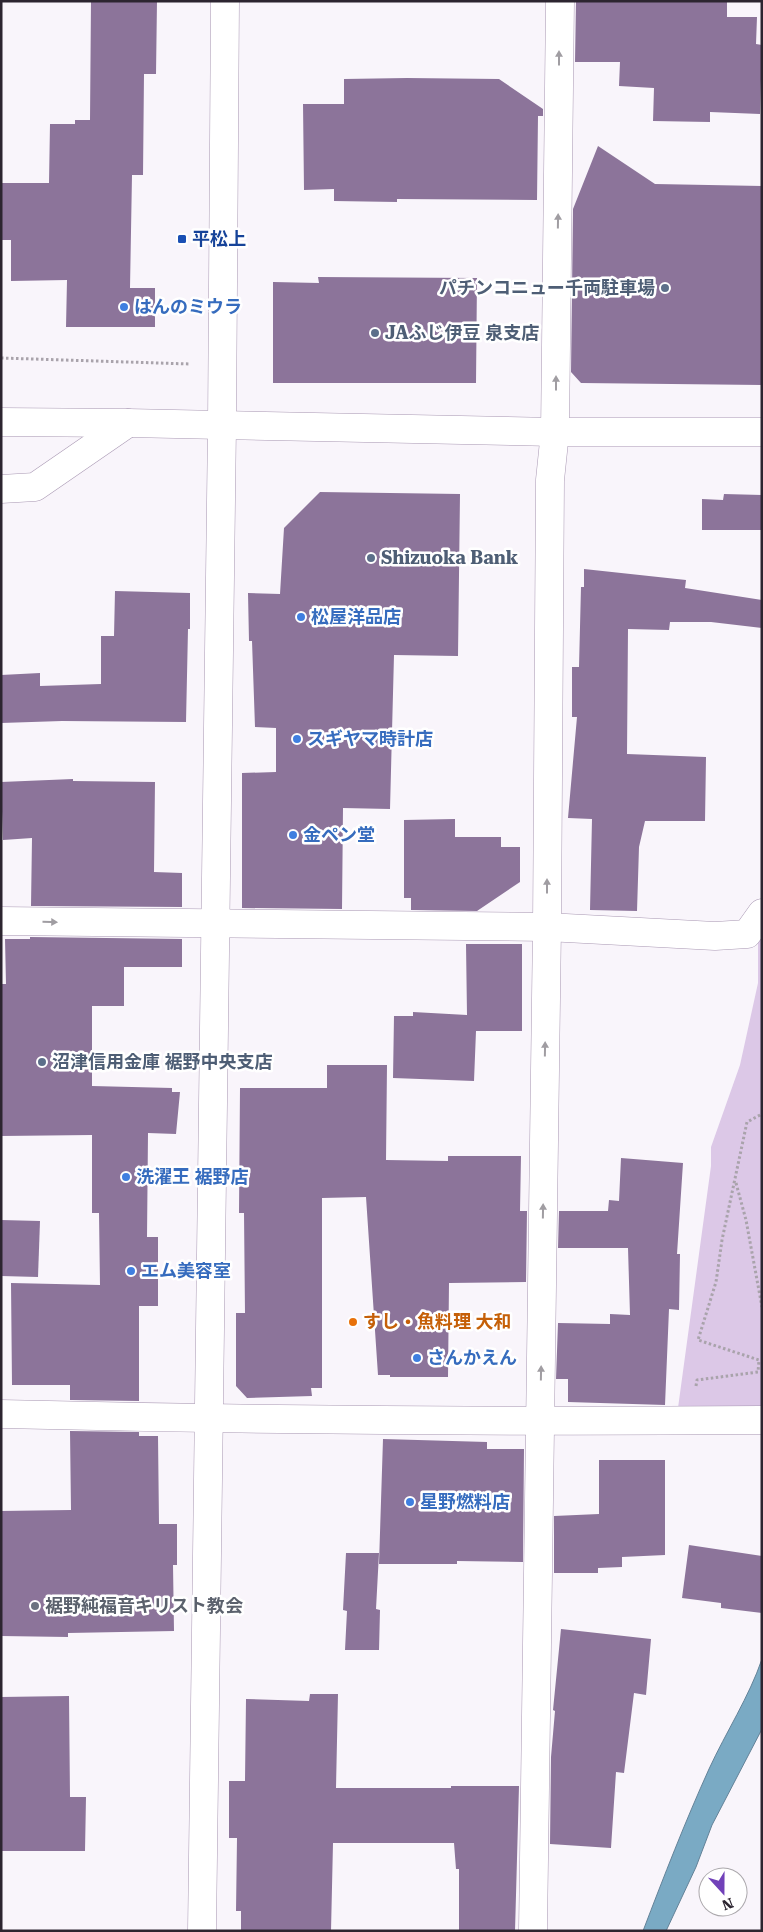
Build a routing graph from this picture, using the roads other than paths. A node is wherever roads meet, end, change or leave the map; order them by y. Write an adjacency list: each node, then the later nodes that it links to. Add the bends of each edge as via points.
1 (225, 1): 5 (street)
2 (560, 1): 6 (street, one-way to 2)
3 (1, 422): 4 (street)
4 (128, 423): 5 (street); 8 (street, via 35,487)
5 (222, 426): 6 (street); 11 (street)
6 (555, 432): 7 (street); 12 (street, one-way to 6, via 550,480)
7 (762, 432)
8 (1, 489)
9 (762, 913): 12 (street, via 748,934 715,936)
10 (1, 921): 11 (street, one-way to 11)
11 (214, 924): 12 (street); 14 (street)
12 (547, 927): 16 (street, one-way to 12)
13 (1, 1414): 14 (street)
14 (208, 1419): 16 (street); 17 (street)
15 (762, 1420): 16 (street)
16 (540, 1422): 18 (street)
17 (202, 1931)
18 (533, 1931)

